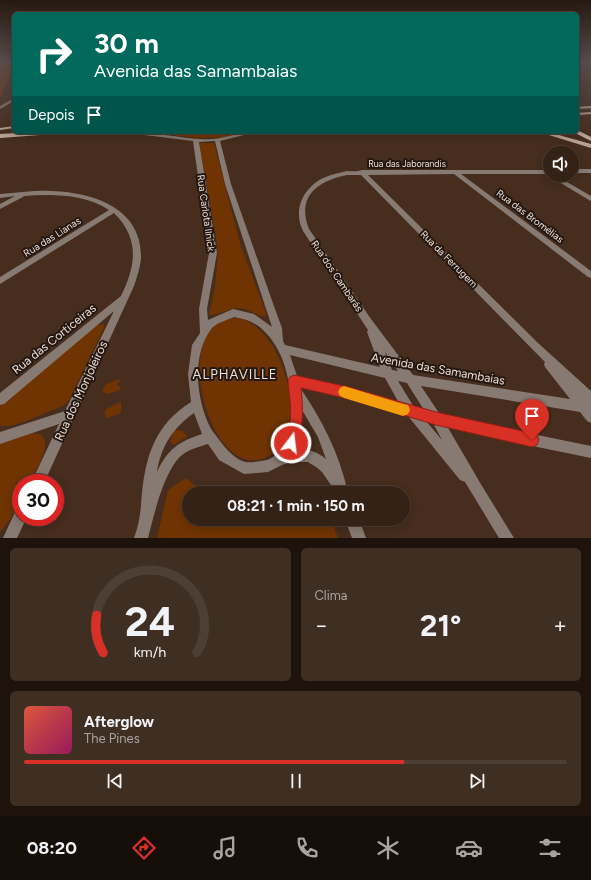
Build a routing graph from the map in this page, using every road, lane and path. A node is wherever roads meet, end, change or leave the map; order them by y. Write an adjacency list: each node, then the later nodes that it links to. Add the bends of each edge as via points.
1 (12, 100): 3 (street)
2 (591, 106): 4 (main road)
3 (0, 107)
4 (579, 108)
5 (591, 112): 6 (main road)
6 (579, 114)
7 (12, 127): 8 (main road)
8 (0, 129)
9 (579, 133): 15 (main road)
10 (27, 134): 14 (main road)
11 (149, 134): 17 (street)
12 (244, 134): 16 (street)
13 (549, 134): 18 (main road)
14 (0, 136)
15 (591, 139)
16 (217, 140): 17 (street); 36 (street, via 228,184 272,309)
17 (196, 141): 35 (street, Rua Carlota Ilnick, via 213,253 203,310)
18 (591, 146)
19 (579, 171): 20 (street)
20 (591, 171)
21 (362, 172): 22 (street, Rua das Jaborandis); 30 (street, Rua das Jaborandis, via 329,178 318,183 309,192 301,211 301,220); 37 (street, Rua da Ferrugem)
22 (456, 173): 23 (street, Rua das Jaborandis); 31 (street, Rua das Bromélias)
23 (543, 173)
24 (564, 182): 27 (street)
25 (24, 194): 26 (street, Rua dos Monjoleiros); 28 (street); 29 (street, Rua dos Monjoleiros, via 73,195 95,200)
26 (0, 196)
27 (591, 199)
28 (0, 207)
29 (114, 210): 32 (street, Rua das Lianas); 33 (street, Rua dos Monjoleiros, via 129,225 135,235 137,248 136,270)
30 (306, 229): 34 (street, Rua dos Cambarás)
31 (591, 275)
32 (0, 281)
33 (124, 298): 42 (street, Rua das Corticeiras); 46 (street, Rua dos Monjoleiros)
34 (368, 322): 38 (street, Rua dos Cambarás); 39 (street, Rua dos Cambarás)
35 (204, 332): 36 (street, Rua Carlota Ilnick, via 219,317 240,313 263,324); 43 (street, Rua Carlota Ilnick, via 198,345 193,382)
36 (280, 346): 38 (street, Avenida das Samambaias); 40 (street, Rua Carlota Ilnick)
37 (535, 346): 41 (street, Rua da Ferrugem); 44 (street, Rua da Ferrugem)
38 (388, 374): 39 (street, Avenida das Samambaias); 45 (street, Rua dos Cambarás)
39 (410, 379): 44 (street, Avenida das Samambaias); 48 (street, Rua dos Cambarás)
40 (295, 385): 45 (street, via 349,393); 52 (street, via 296,425 291,443); 55 (street, via 322,434)
41 (591, 398)
42 (0, 400)
43 (197, 404): 50 (street, via 204,428); 57 (street, via 177,419 156,449 152,463)
44 (586, 407): 47 (street, Rua da Ferrugem)
45 (411, 412): 48 (street); 56 (street, Rua dos Cambarás)
46 (69, 415): 49 (street); 53 (street, Rua dos Monjoleiros)
47 (591, 417)
48 (436, 418): 51 (street); 56 (street, Rua dos Cambarás)
49 (0, 438)
50 (210, 438): 52 (street, via 225,456 243,468 262,469); 57 (street, via 186,446 171,459)
51 (591, 452)
52 (280, 459): 54 (street, via 300,454 309,455 318,460)
53 (41, 474)
54 (338, 486)
55 (340, 486)
56 (477, 491): 63 (street, Rua dos Cambarás)
57 (146, 520): 61 (street)
58 (16, 526): 60 (street)
59 (355, 526): 62 (street)
60 (10, 538)
61 (141, 538)
62 (359, 538)
63 (507, 538)

